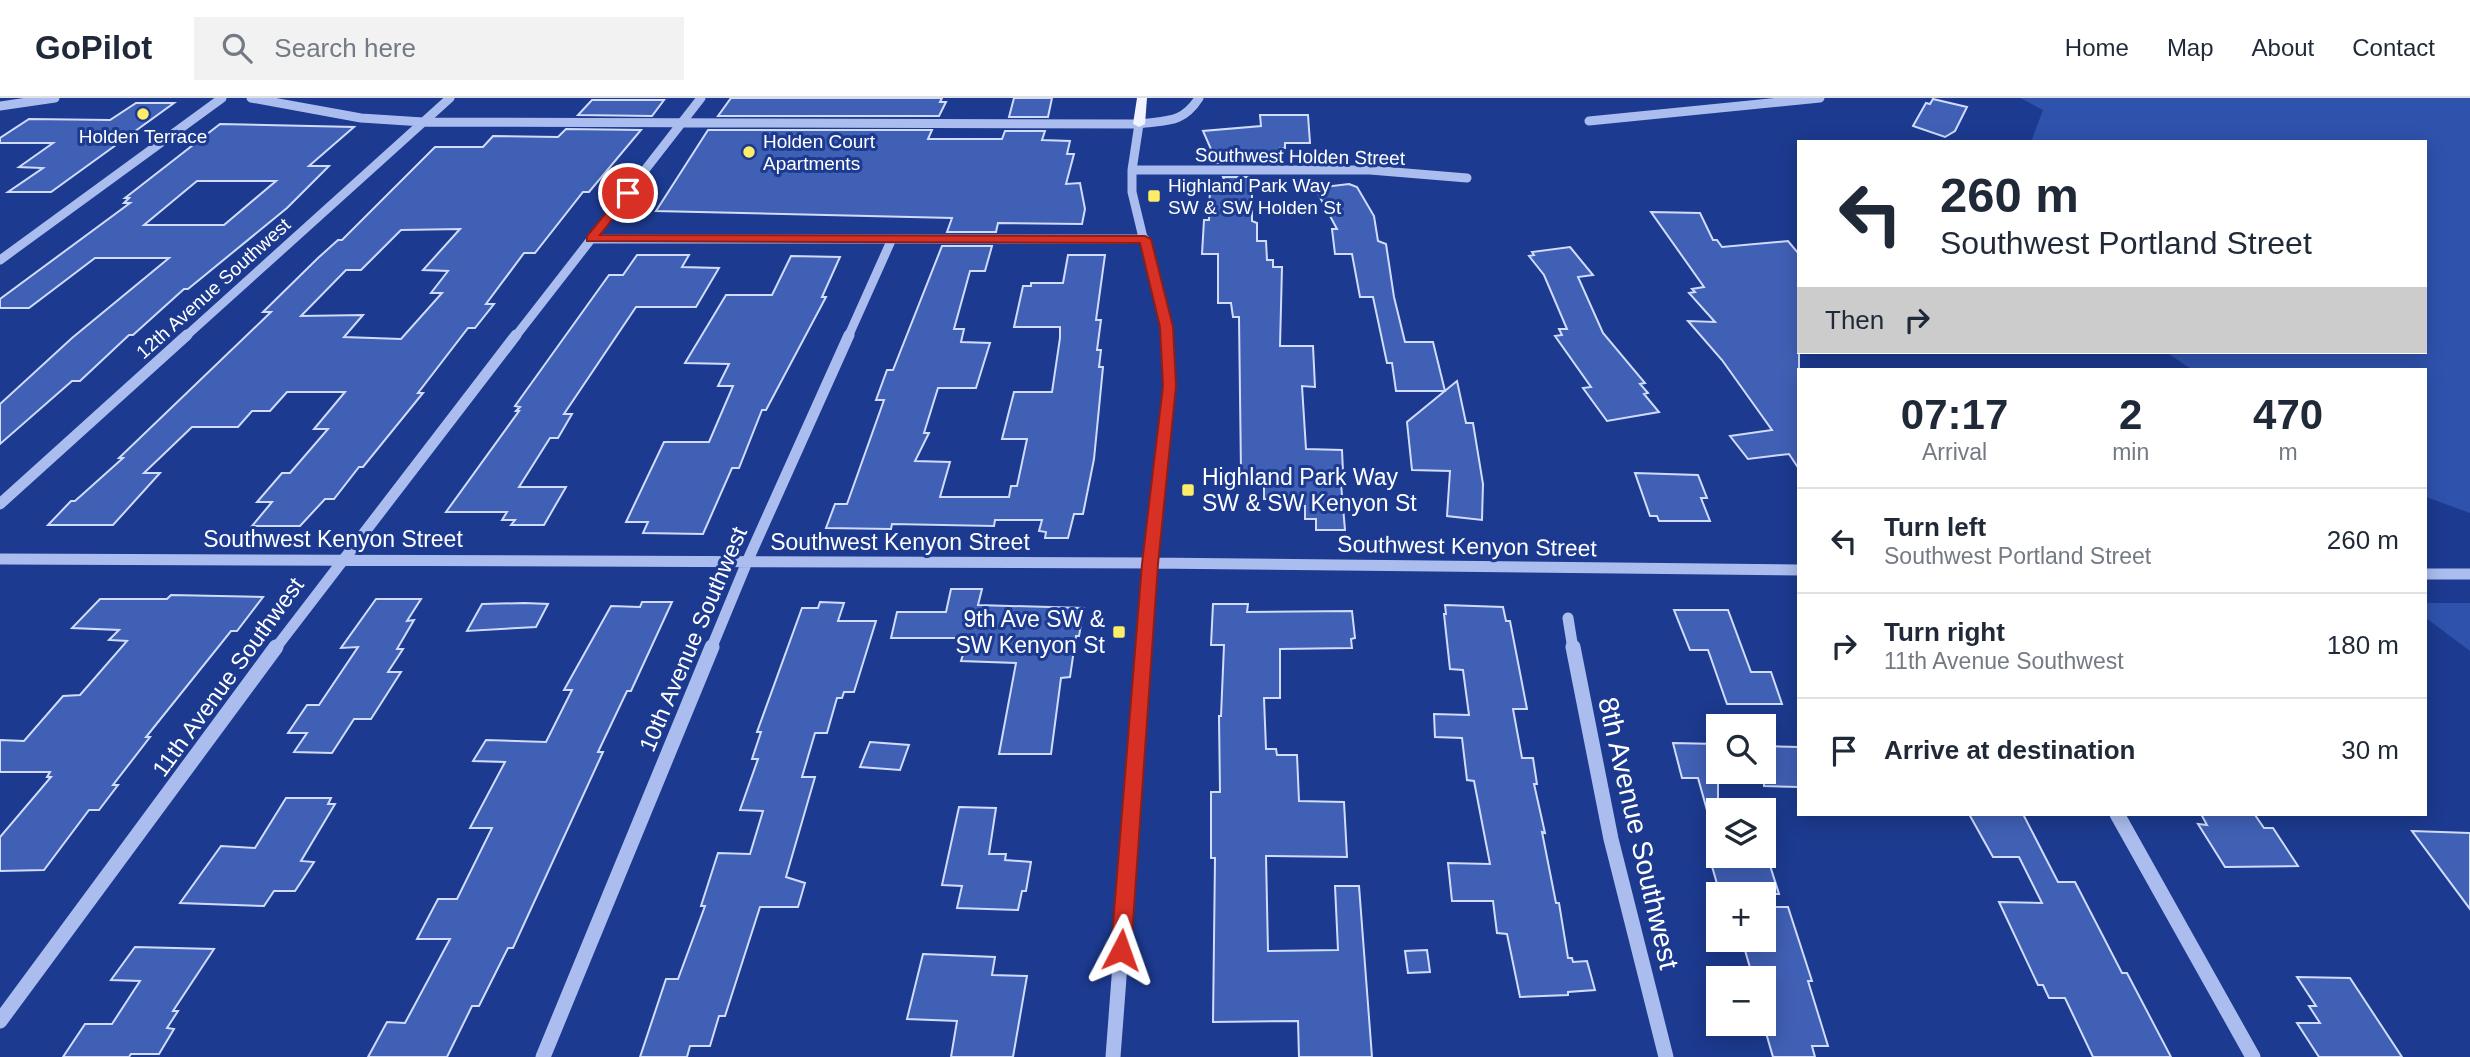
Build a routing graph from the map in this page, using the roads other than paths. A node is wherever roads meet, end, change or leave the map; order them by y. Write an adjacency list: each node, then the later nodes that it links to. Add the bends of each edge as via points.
1 (6, 98): 11 (street)
2 (55, 98): 11 (street)
3 (222, 98): 21 (street)
4 (251, 98): 13 (street, via 360,118)
5 (450, 98): 13 (street, 12th Avenue Southwest)
6 (701, 98): 14 (street, 11th Avenue Southwest)
7 (1142, 98): 15 (main road)
8 (1199, 98): 15 (street, via 1182,118)
9 (1820, 98): 10 (street)
10 (1762, 101): 12 (street)
11 (0, 106)
12 (1589, 121)
13 (423, 122): 14 (street); 22 (street, 12th Avenue Southwest)
14 (682, 123): 15 (street); 18 (street, 11th Avenue Southwest)
15 (1139, 124): 16 (street)
16 (1132, 170): 17 (street, Southwest Holden Street, via 1370,170); 19 (street, via 1132,192)
17 (1467, 178)
18 (591, 239): 20 (street); 24 (street, 11th Avenue Southwest)
19 (1145, 239): 20 (street); 26 (street, via 1166,327 1170,386)
20 (891, 241): 25 (street, 10th Avenue Southwest)
21 (0, 260)
22 (0, 504)
23 (0, 559): 24 (street, Southwest Kenyon Street)
24 (341, 560): 25 (street, Southwest Kenyon Street); 32 (street, 11th Avenue Southwest)
25 (747, 562): 26 (street, Southwest Kenyon Street); 33 (street, 10th Avenue Southwest)
26 (1150, 564): 27 (street, Southwest Kenyon Street); 34 (street)
27 (1797, 570)
28 (2427, 574): 29 (street)
29 (2470, 574)
30 (1569, 618): 35 (street, 8th Avenue Southwest, via 1627,915)
31 (2118, 816): 36 (street)
32 (0, 1021)
33 (543, 1057)
34 (1113, 1057)
35 (1666, 1057)
36 (2253, 1057)

